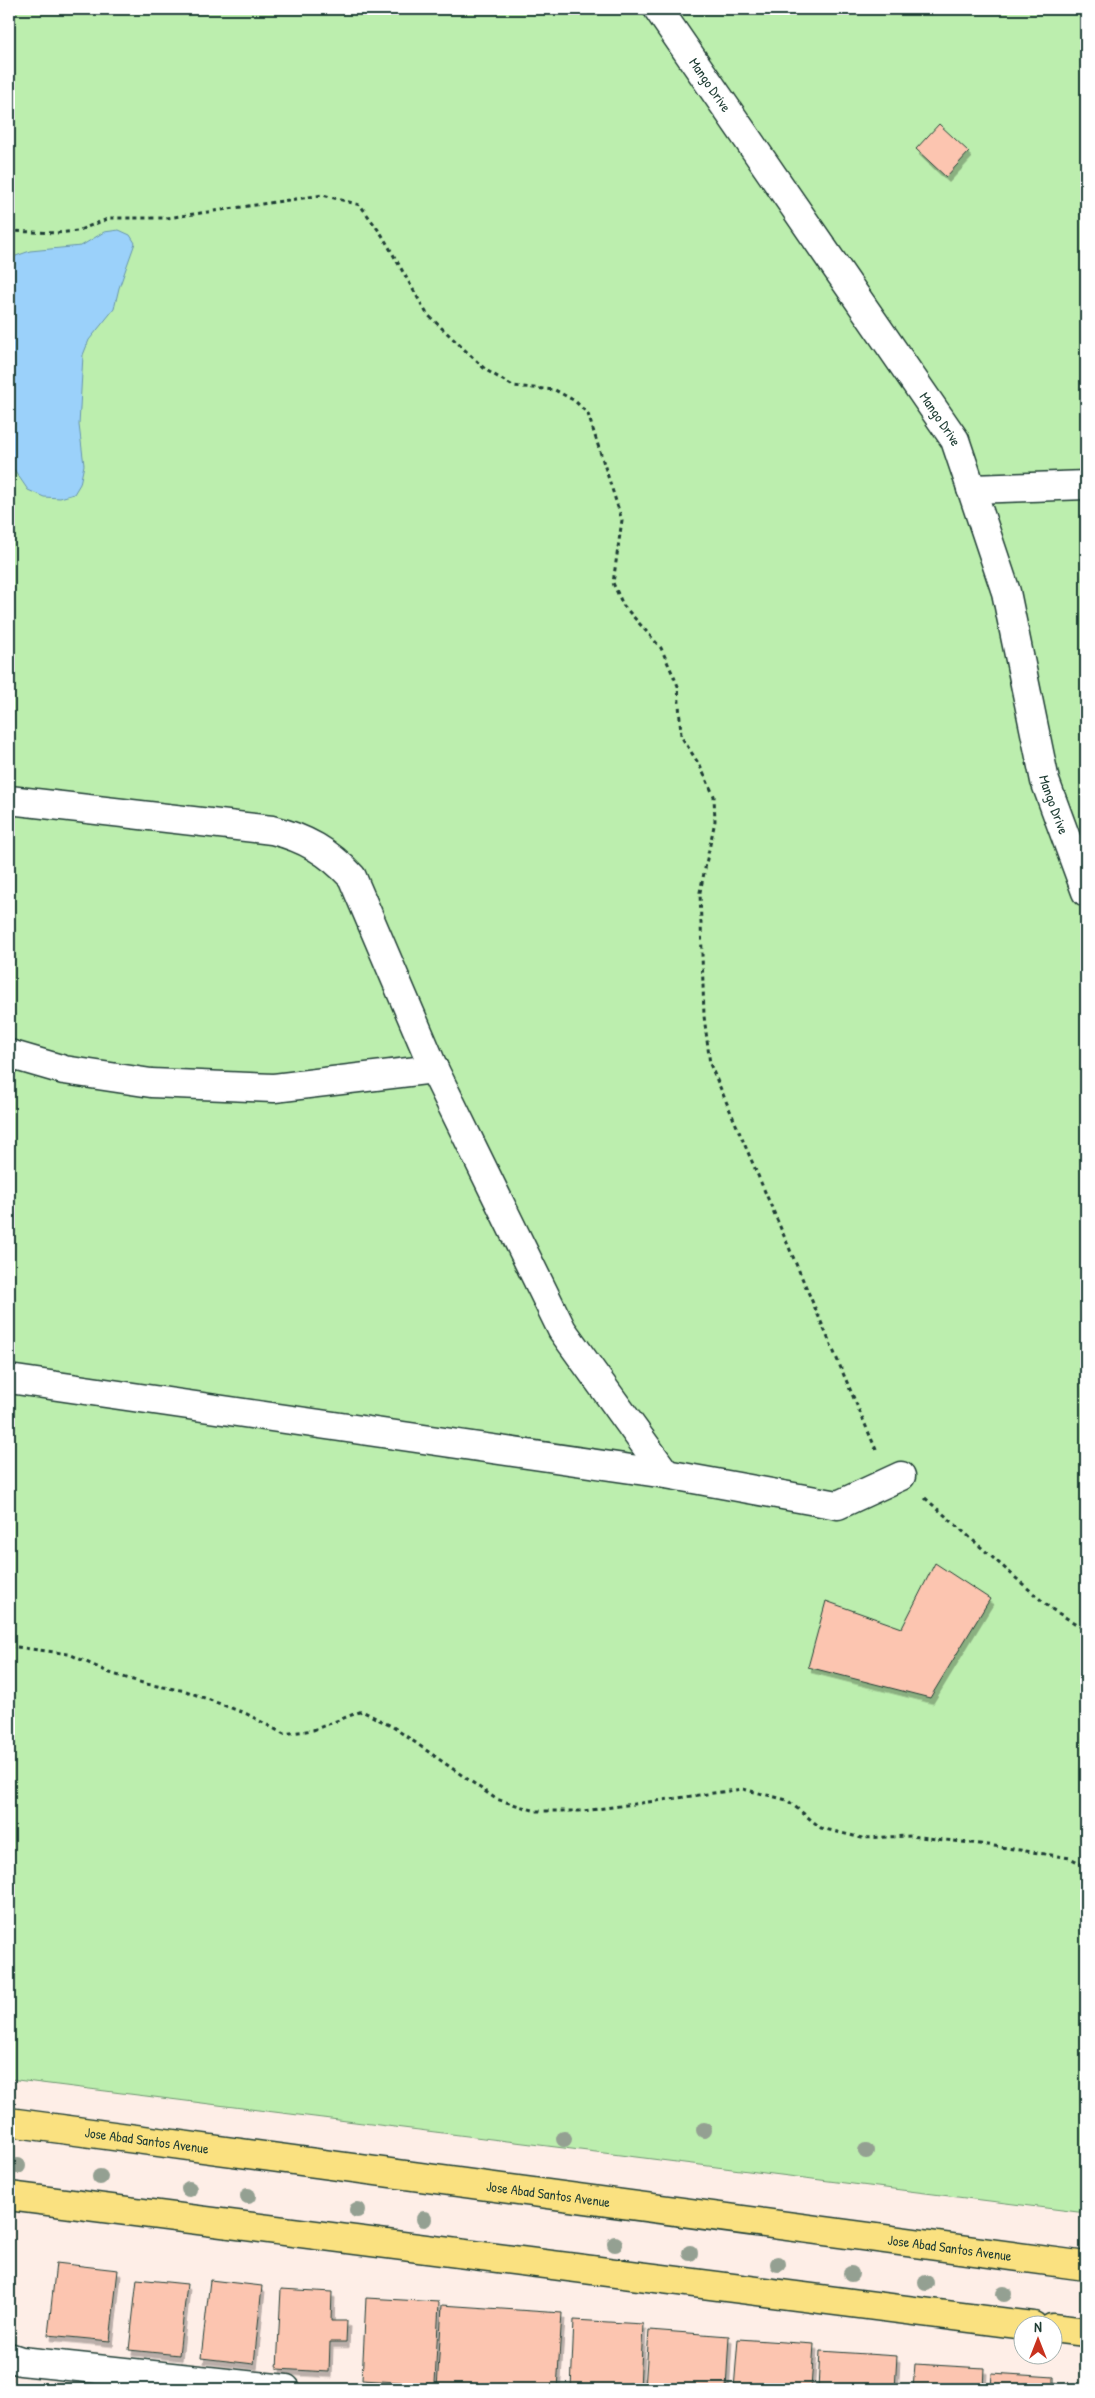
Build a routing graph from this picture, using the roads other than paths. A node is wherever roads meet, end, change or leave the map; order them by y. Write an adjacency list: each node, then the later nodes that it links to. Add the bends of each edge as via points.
1 (658, 9): 3 (street, Mango Drive, via 954,440)
2 (1086, 485): 3 (street)
3 (971, 489): 5 (street, Mango Drive, via 1006,592 1045,781)
4 (9, 800): 7 (street, via 272,830 296,836 319,848 352,878)
5 (1086, 892)
6 (9, 1054): 7 (street, via 64,1070 151,1083 274,1088)
7 (434, 1068): 9 (street, via 562,1330)
8 (9, 1379): 9 (street)
9 (666, 1474): 10 (street, via 838,1505)
10 (901, 1476)
11 (9, 2122): 13 (main road, Jose Abad Santos Avenue)
12 (9, 2196): 14 (main road)
13 (1086, 2266)
14 (1012, 2323)
15 (1062, 2329): 16 (main road)
16 (1086, 2332)
17 (9, 2357): 18 (street, via 21,2361)
18 (286, 2389)

